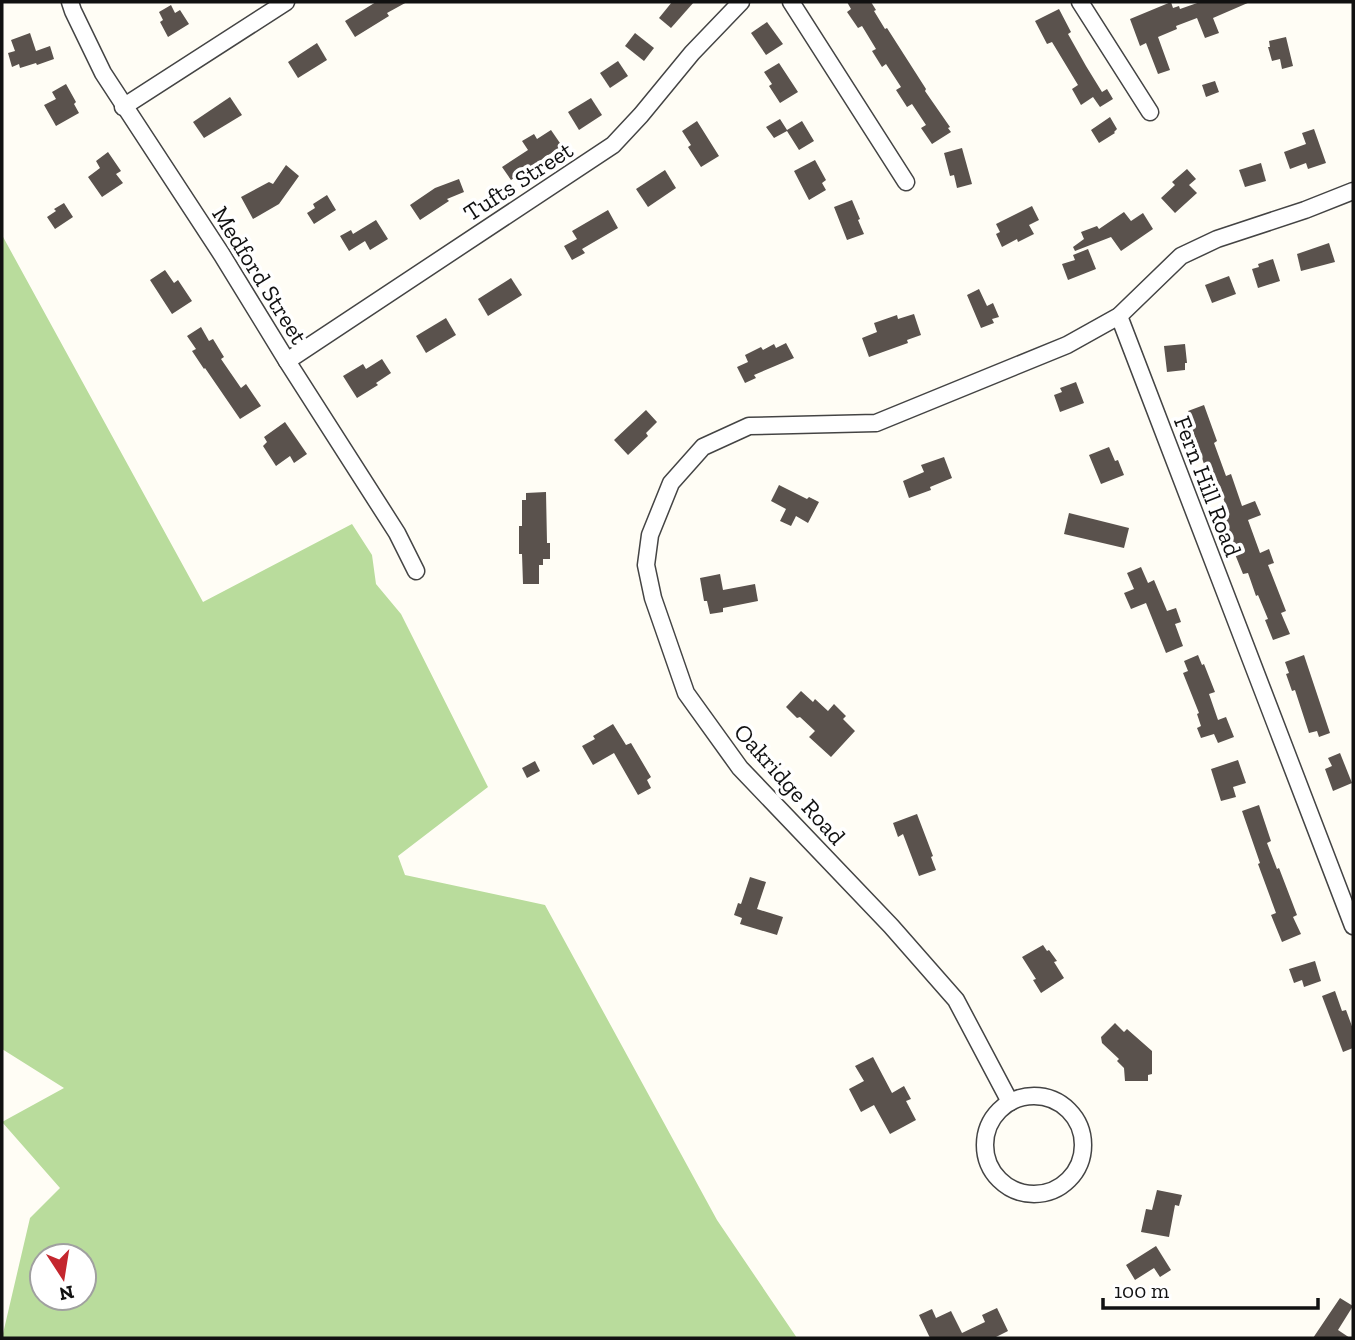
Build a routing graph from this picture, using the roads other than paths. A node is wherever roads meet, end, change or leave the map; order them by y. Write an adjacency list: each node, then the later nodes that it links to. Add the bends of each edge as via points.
1 (70, 2): 6 (street, Medford Street)
2 (286, 2): 6 (street)
3 (741, 2): 11 (street, Tufts Street, via 613,145)
4 (791, 2): 8 (street)
5 (1080, 2): 7 (street)
6 (124, 107): 11 (street, Medford Street)
7 (1150, 112)
8 (906, 181)
9 (1353, 191): 10 (street, via 1181,256)
10 (1119, 316): 13 (street, Fern Hill Road); 14 (street, Oakridge Road, via 1067,345 876,423 749,426 703,447 671,483 650,535 646,565 653,598 686,693 740,768 956,1000)
11 (287, 361): 12 (street, Medford Street, via 397,533)
12 (416, 571)
13 (1353, 926)
14 (1010, 1102): 14 (street, via 997,1112 986,1133 984,1150 992,1171 1018,1192 1039,1194 1057,1189 1080,1161 1083,1145 1078,1123 1049,1098 1032,1096)

